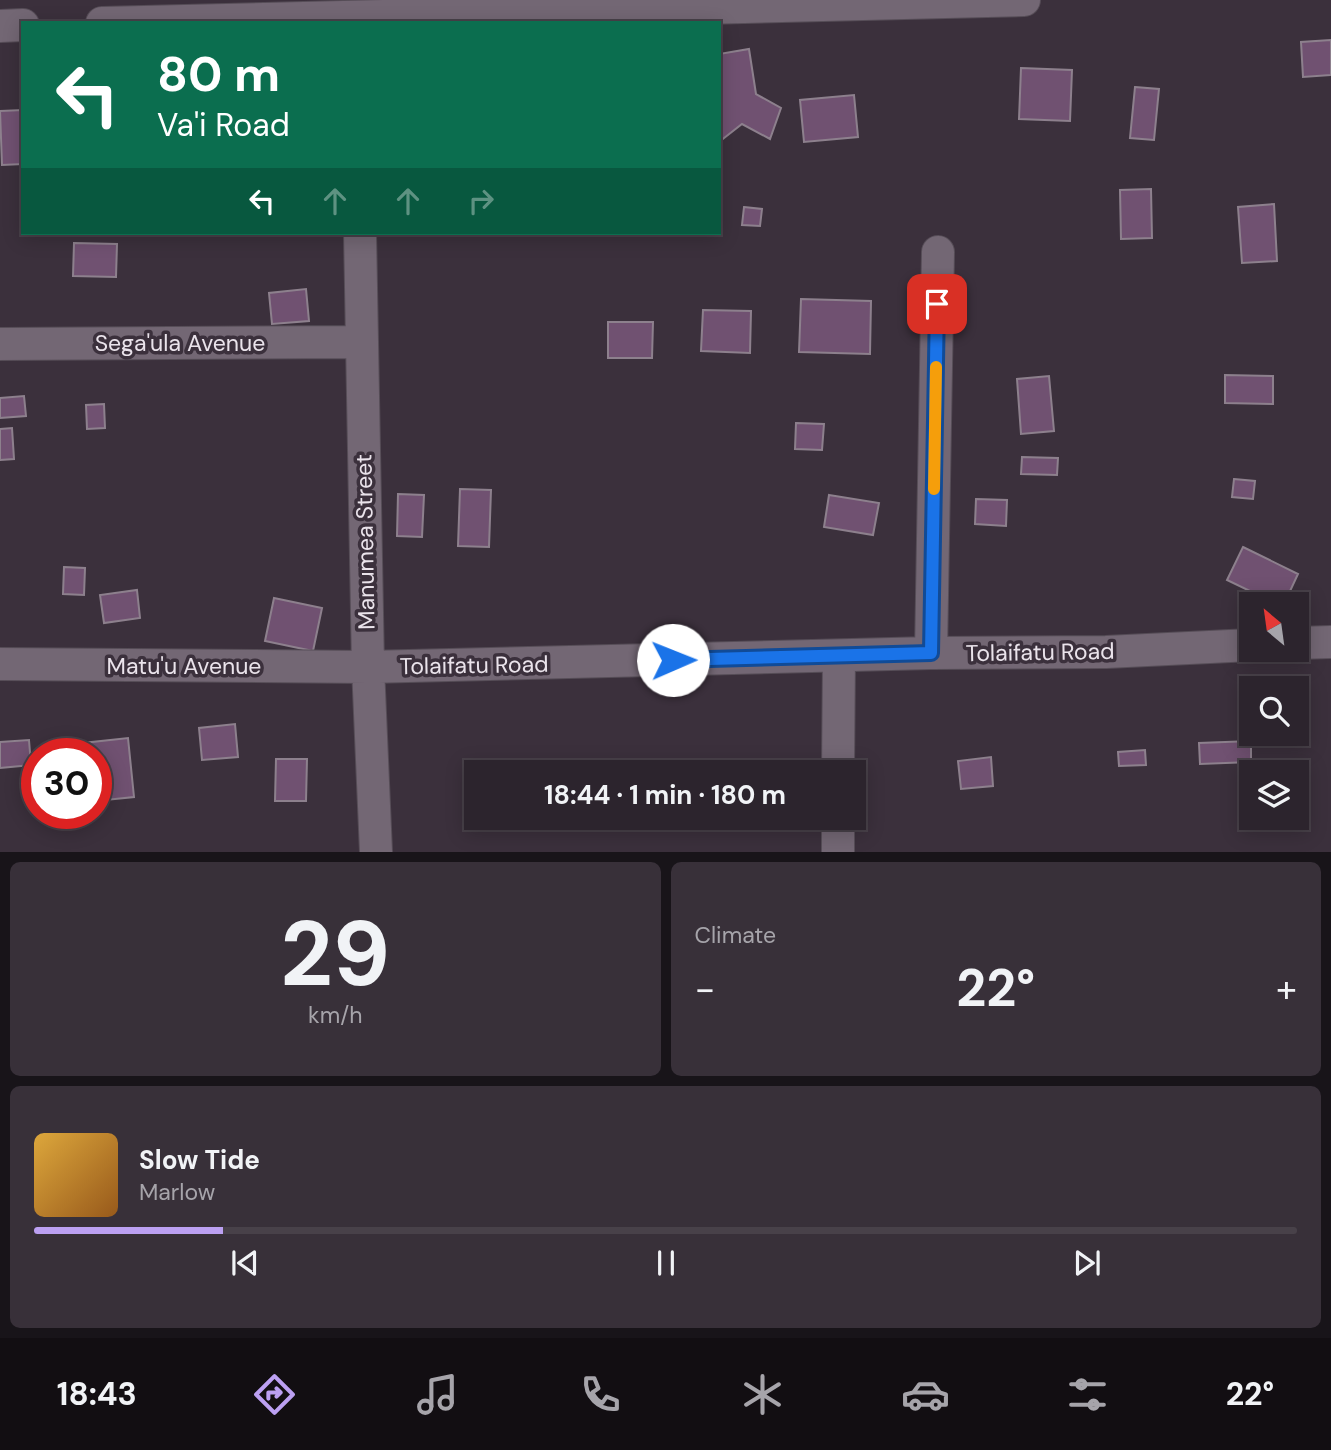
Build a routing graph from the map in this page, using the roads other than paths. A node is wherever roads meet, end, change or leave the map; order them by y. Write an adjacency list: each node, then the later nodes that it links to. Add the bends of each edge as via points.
1 (1024, 0): 2 (street)
2 (351, 12): 3 (street)
3 (147, 21)
4 (21, 25): 5 (street)
5 (0, 26)
6 (360, 235): 8 (street, Manumea Street)
7 (938, 252): 13 (street)
8 (359, 342): 9 (street, Sega'ula Avenue); 16 (street, Manumea Street)
9 (0, 344)
10 (1331, 642): 11 (street)
11 (1309, 643)
12 (1239, 646): 13 (street, Tolaifatu Road)
13 (931, 653): 14 (street, Tolaifatu Road)
14 (839, 656): 16 (street, Tolaifatu Road); 17 (street)
15 (0, 664): 16 (street, Matu'u Avenue)
16 (368, 667): 19 (street, Manumea Street)
17 (838, 760)
18 (838, 830): 20 (street)
19 (376, 852)
20 (838, 852)

